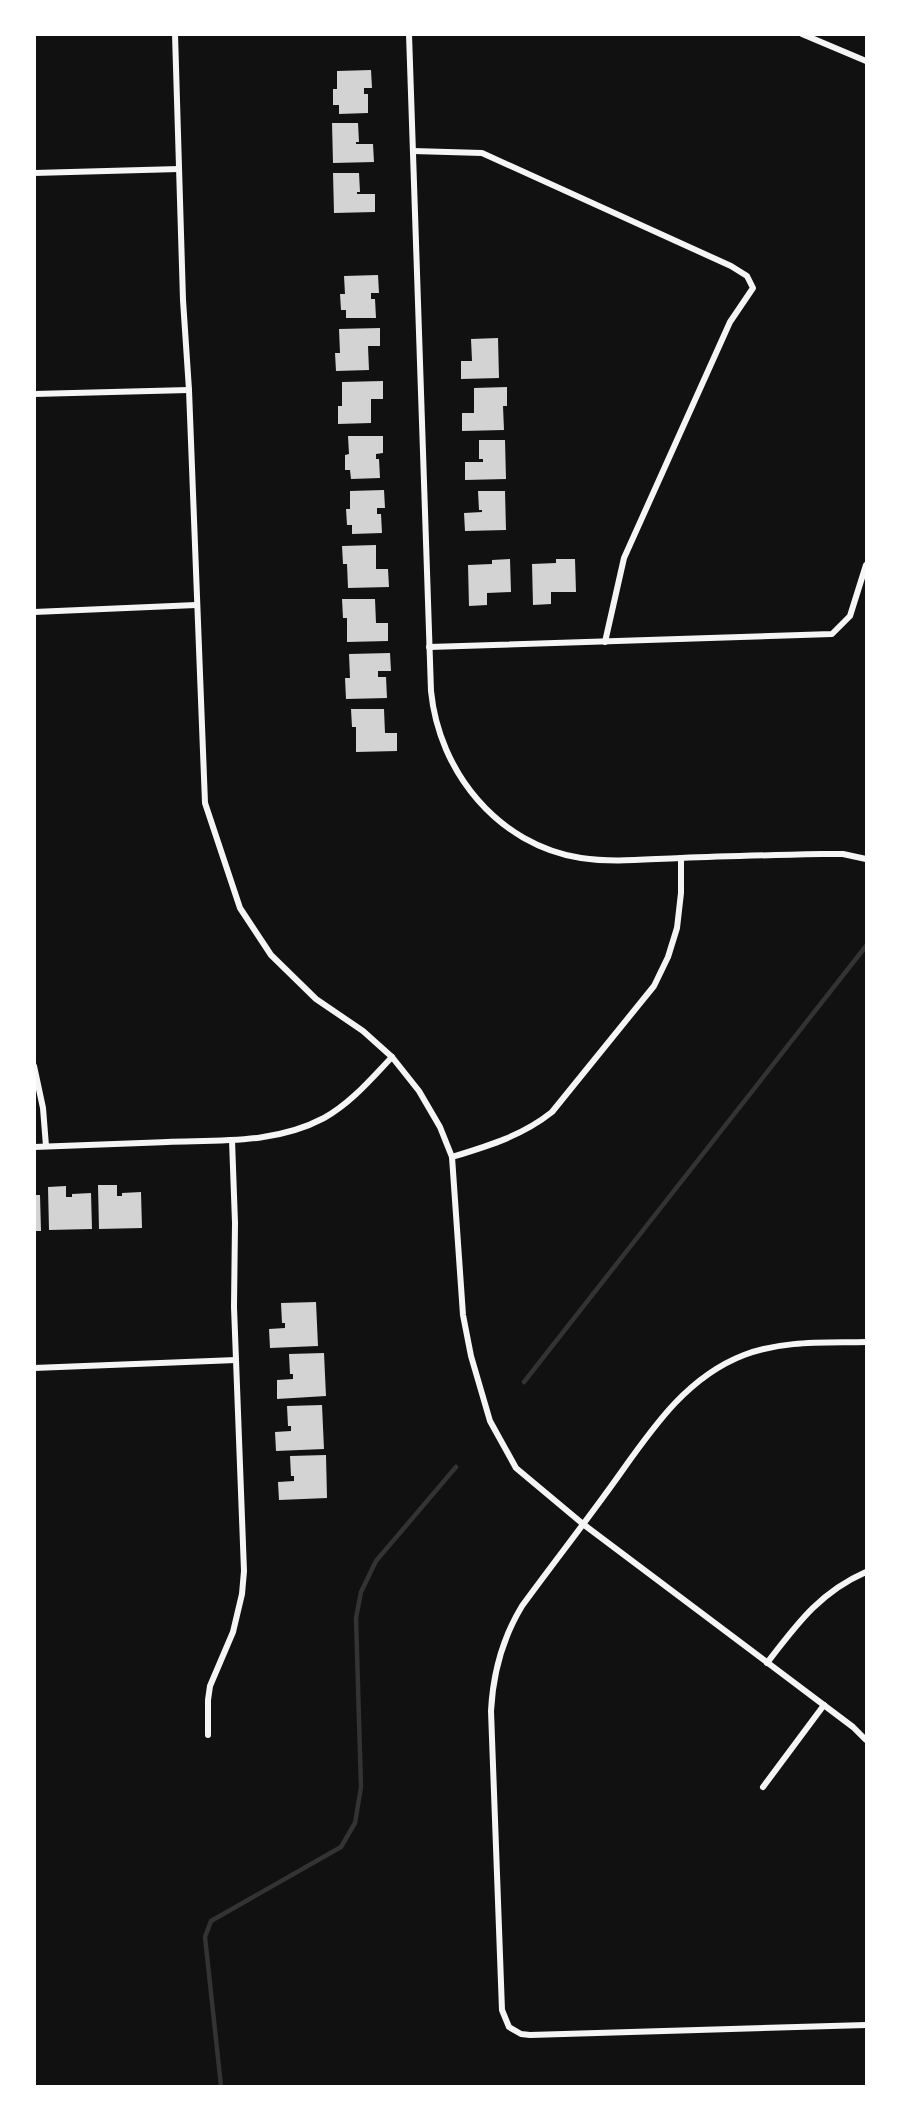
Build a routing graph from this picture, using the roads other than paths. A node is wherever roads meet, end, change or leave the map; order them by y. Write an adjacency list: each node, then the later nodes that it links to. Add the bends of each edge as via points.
1 (175, 34): 7 (street)
2 (409, 34): 6 (street)
3 (802, 34): 4 (street)
4 (816, 37): 5 (street)
5 (867, 61)
6 (414, 152): 14 (street, via 482,153 731,266 747,276 753,288 730,322 624,558); 15 (street)
7 (179, 170): 8 (street); 9 (street)
8 (34, 173)
9 (189, 390): 10 (street); 12 (street)
10 (34, 394)
11 (867, 565): 14 (street, via 850,616 832,634)
12 (196, 605): 13 (street); 18 (street, via 205,803 240,908 271,955 316,999 363,1031)
13 (34, 612)
14 (605, 642): 15 (street)
15 (429, 647): 16 (street, via 432,703 439,732 465,786 492,816 522,836 579,858)
16 (681, 858): 17 (street, via 843,854); 23 (street, via 677,928 654,986 552,1112 502,1142)
17 (867, 859)
18 (392, 1058): 20 (street, via 357,1094 326,1117 289,1132); 23 (street, via 431,1111)
19 (34, 1066): 21 (street)
20 (232, 1140): 21 (street); 25 (street)
21 (46, 1146): 22 (street)
22 (34, 1147)
23 (452, 1157): 27 (street, via 463,1315 490,1421 516,1468)
24 (867, 1342): 27 (street, via 806,1343 765,1349 710,1372 670,1408)
25 (236, 1360): 26 (street); 31 (street, via 244,1548 242,1594 233,1632 210,1686)
26 (34, 1368)
27 (583, 1524): 29 (street); 34 (street, via 512,1622 495,1673 491,1711 505,2022 521,2034 530,2035)
28 (867, 1572): 29 (street, via 847,1581 816,1604)
29 (767, 1663): 30 (street)
30 (824, 1705): 32 (street); 33 (street)
31 (208, 1735)
32 (867, 1740)
33 (763, 1787)
34 (867, 2025)

